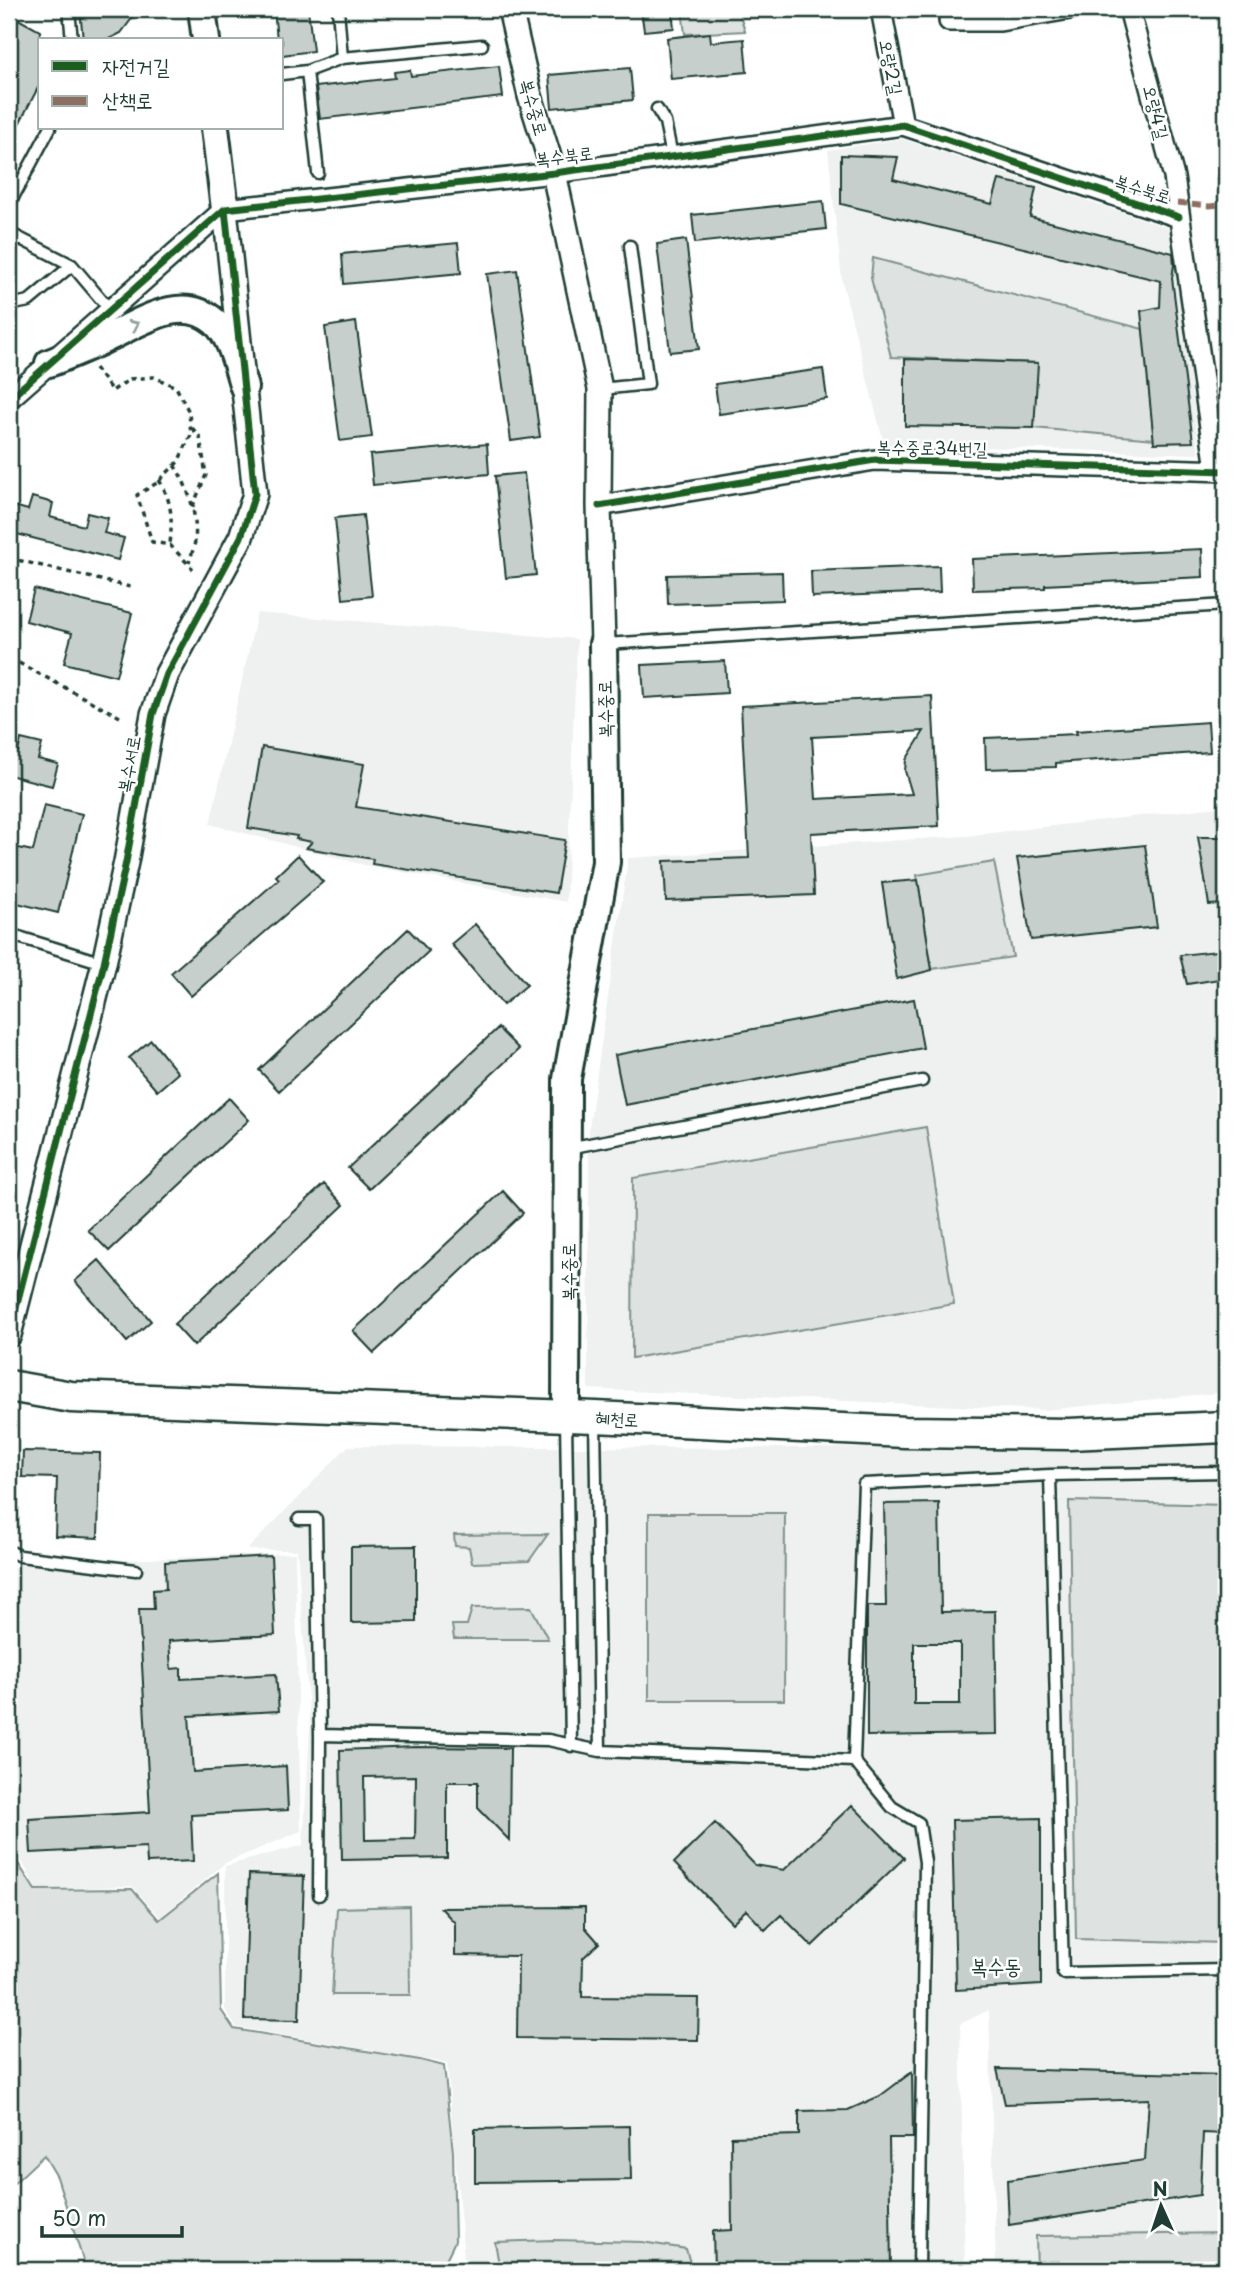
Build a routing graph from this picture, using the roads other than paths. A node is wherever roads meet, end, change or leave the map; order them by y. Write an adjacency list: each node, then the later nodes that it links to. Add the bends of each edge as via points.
1 (67, 9): 9 (lane)
2 (202, 9): 10 (main road)
3 (338, 9): 12 (lane)
4 (510, 9): 21 (street, 복수중로)
5 (881, 9): 16 (street, 오량2길)
6 (1070, 9): 8 (street, via 1000,20)
7 (1129, 9): 24 (street, 오량4길, via 1174,177)
8 (949, 21)
9 (72, 38)
10 (206, 38)
11 (482, 45): 12 (lane)
12 (342, 58): 13 (lane)
13 (307, 71): 14 (lane); 20 (lane)
14 (284, 74)
15 (657, 109): 19 (lane, via 665,122)
16 (903, 125): 19 (street, 복수북로); 24 (street, 복수북로)
17 (49, 130): 22 (lane)
18 (215, 130): 23 (main road, 복수서로)
19 (672, 156): 21 (street, 복수북로)
20 (318, 173)
21 (554, 173): 23 (street, 복수북로); 32 (street, 복수중로)
22 (9, 205)
23 (225, 209): 29 (street); 31 (street, 복수서로)
24 (1179, 217): 34 (street, 복수중로34번길)
25 (9, 233): 27 (lane)
26 (630, 246): 32 (lane, via 648,384)
27 (72, 265): 28 (lane, via 29,301); 29 (lane)
28 (9, 305)
29 (110, 310): 30 (street)
30 (49, 363): 31 (main road, one-way to 31, via 163,312 183,309 215,322 227,338); 33 (street)
31 (244, 387): 39 (street, 복수서로, via 255,494 242,537 167,674 153,714)
32 (600, 389): 35 (street, 복수중로)
33 (9, 399)
34 (1221, 470): 35 (street, 복수중로34번길, via 875,460)
35 (599, 506): 37 (street, 복수중로)
36 (1226, 605): 37 (lane)
37 (603, 644): 41 (main road, 복수중로, via 606,862 567,1079)
38 (9, 934): 39 (lane)
39 (104, 963): 42 (street, 복수서로)
40 (922, 1081): 41 (lane)
41 (567, 1148): 44 (main road, 복수중로)
42 (9, 1335)
43 (9, 1386): 44 (main road, 혜천로, via 71,1397)
44 (566, 1416): 45 (main road, 혜천로); 53 (lane)
45 (595, 1417): 46 (main road, 혜천로, via 905,1432 1069,1434); 54 (lane)
46 (1226, 1427)
47 (1226, 1472): 48 (lane)
48 (1050, 1475): 55 (lane, via 864,1484); 57 (lane, via 1063,1972)
49 (299, 1519): 52 (lane, via 316,1519)
50 (9, 1551): 51 (lane)
51 (136, 1570)
52 (320, 1735): 53 (lane, via 548,1740); 56 (lane)
53 (571, 1746): 54 (lane)
54 (600, 1751): 55 (lane)
55 (854, 1761): 58 (lane, via 892,1807 919,1824 925,1862)
56 (319, 1895)
57 (1226, 1970)
58 (919, 2270)

